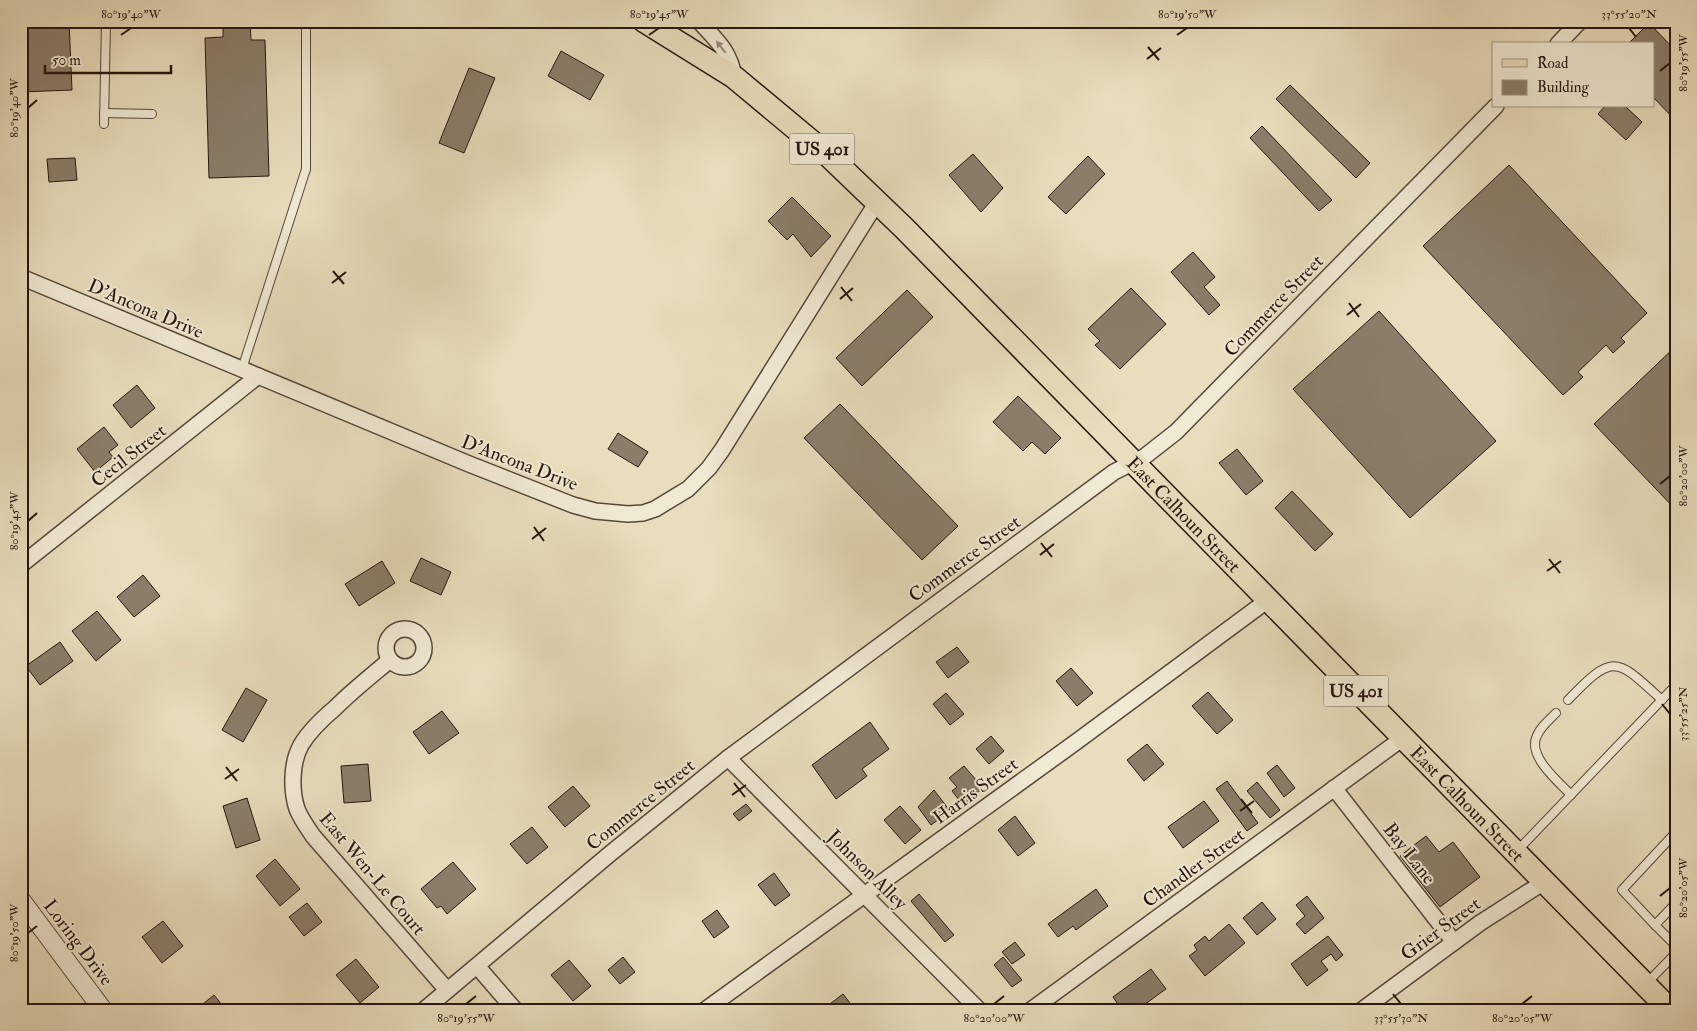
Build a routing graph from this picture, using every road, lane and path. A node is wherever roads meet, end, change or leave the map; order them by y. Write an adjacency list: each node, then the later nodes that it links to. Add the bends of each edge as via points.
1 (106, 21): 9 (lane)
2 (306, 21): 14 (lane, via 306,169)
3 (644, 21): 7 (main road, US 401)
4 (699, 21): 7 (street, one-way to 4, via 732,62 723,47)
5 (1580, 21): 6 (street)
6 (1560, 42)
7 (734, 77): 12 (main road, East Calhoun Street / US 401, via 830,157)
8 (1494, 108): 16 (street, Commerce Street, via 1176,432)
9 (104, 114): 10 (lane); 11 (lane)
10 (152, 114)
11 (104, 124)
12 (877, 202): 15 (street, D'Ancona Drive, via 709,468 688,489 643,513 595,511 573,504); 16 (main road, East Calhoun Street / US 401)
13 (21, 277): 14 (street, D'Ancona Drive)
14 (242, 369): 15 (street, D'Ancona Drive)
15 (258, 376): 17 (street, Cecil Street)
16 (1134, 463): 18 (main road, East Calhoun Street / US 401); 25 (street, Commerce Street, via 1114,472)
17 (21, 565)
18 (1268, 600): 24 (main road, East Calhoun Street / US 401); 31 (street, Harris Street)
19 (390, 660): 40 (street, East Wen-Le Court, via 308,734 295,760 294,799 313,836)
20 (1676, 685): 22 (lane)
21 (1568, 700): 22 (lane, via 1590,677 1608,666 1620,665)
22 (1662, 700): 27 (lane)
23 (1556, 713): 27 (lane, via 1536,737 1535,747 1545,768)
24 (1403, 738): 26 (street, Chandler Street); 29 (main road, East Calhoun Street / US 401)
25 (728, 758): 31 (street, Johnson Alley); 38 (street, Commerce Street)
26 (1334, 788): 35 (street, Bay Lane); 46 (street, Chandler Street)
27 (1571, 795): 29 (lane)
28 (1676, 832): 34 (lane, via 1622,890)
29 (1516, 852): 30 (main road, East Calhoun Street / US 401)
30 (1544, 882): 35 (street, Grier Street); 39 (main road, East Calhoun Street / US 401)
31 (865, 894): 44 (street, Harris Street); 45 (street, Johnson Alley)
32 (21, 900): 41 (street, Loring Drive)
33 (1676, 903): 34 (lane)
34 (1655, 925): 36 (lane)
35 (1454, 942): 47 (street, Grier Street)
36 (1676, 946)
37 (1676, 953): 39 (lane)
38 (477, 966): 40 (street, Commerce Street); 43 (street)
39 (1645, 985): 48 (main road, East Calhoun Street / US 401)
40 (448, 990): 42 (street, Commerce Street)
41 (103, 1010)
42 (424, 1010)
43 (515, 1010)
44 (705, 1010)
45 (979, 1010)
46 (1031, 1010)
47 (1362, 1010)
48 (1670, 1010)

